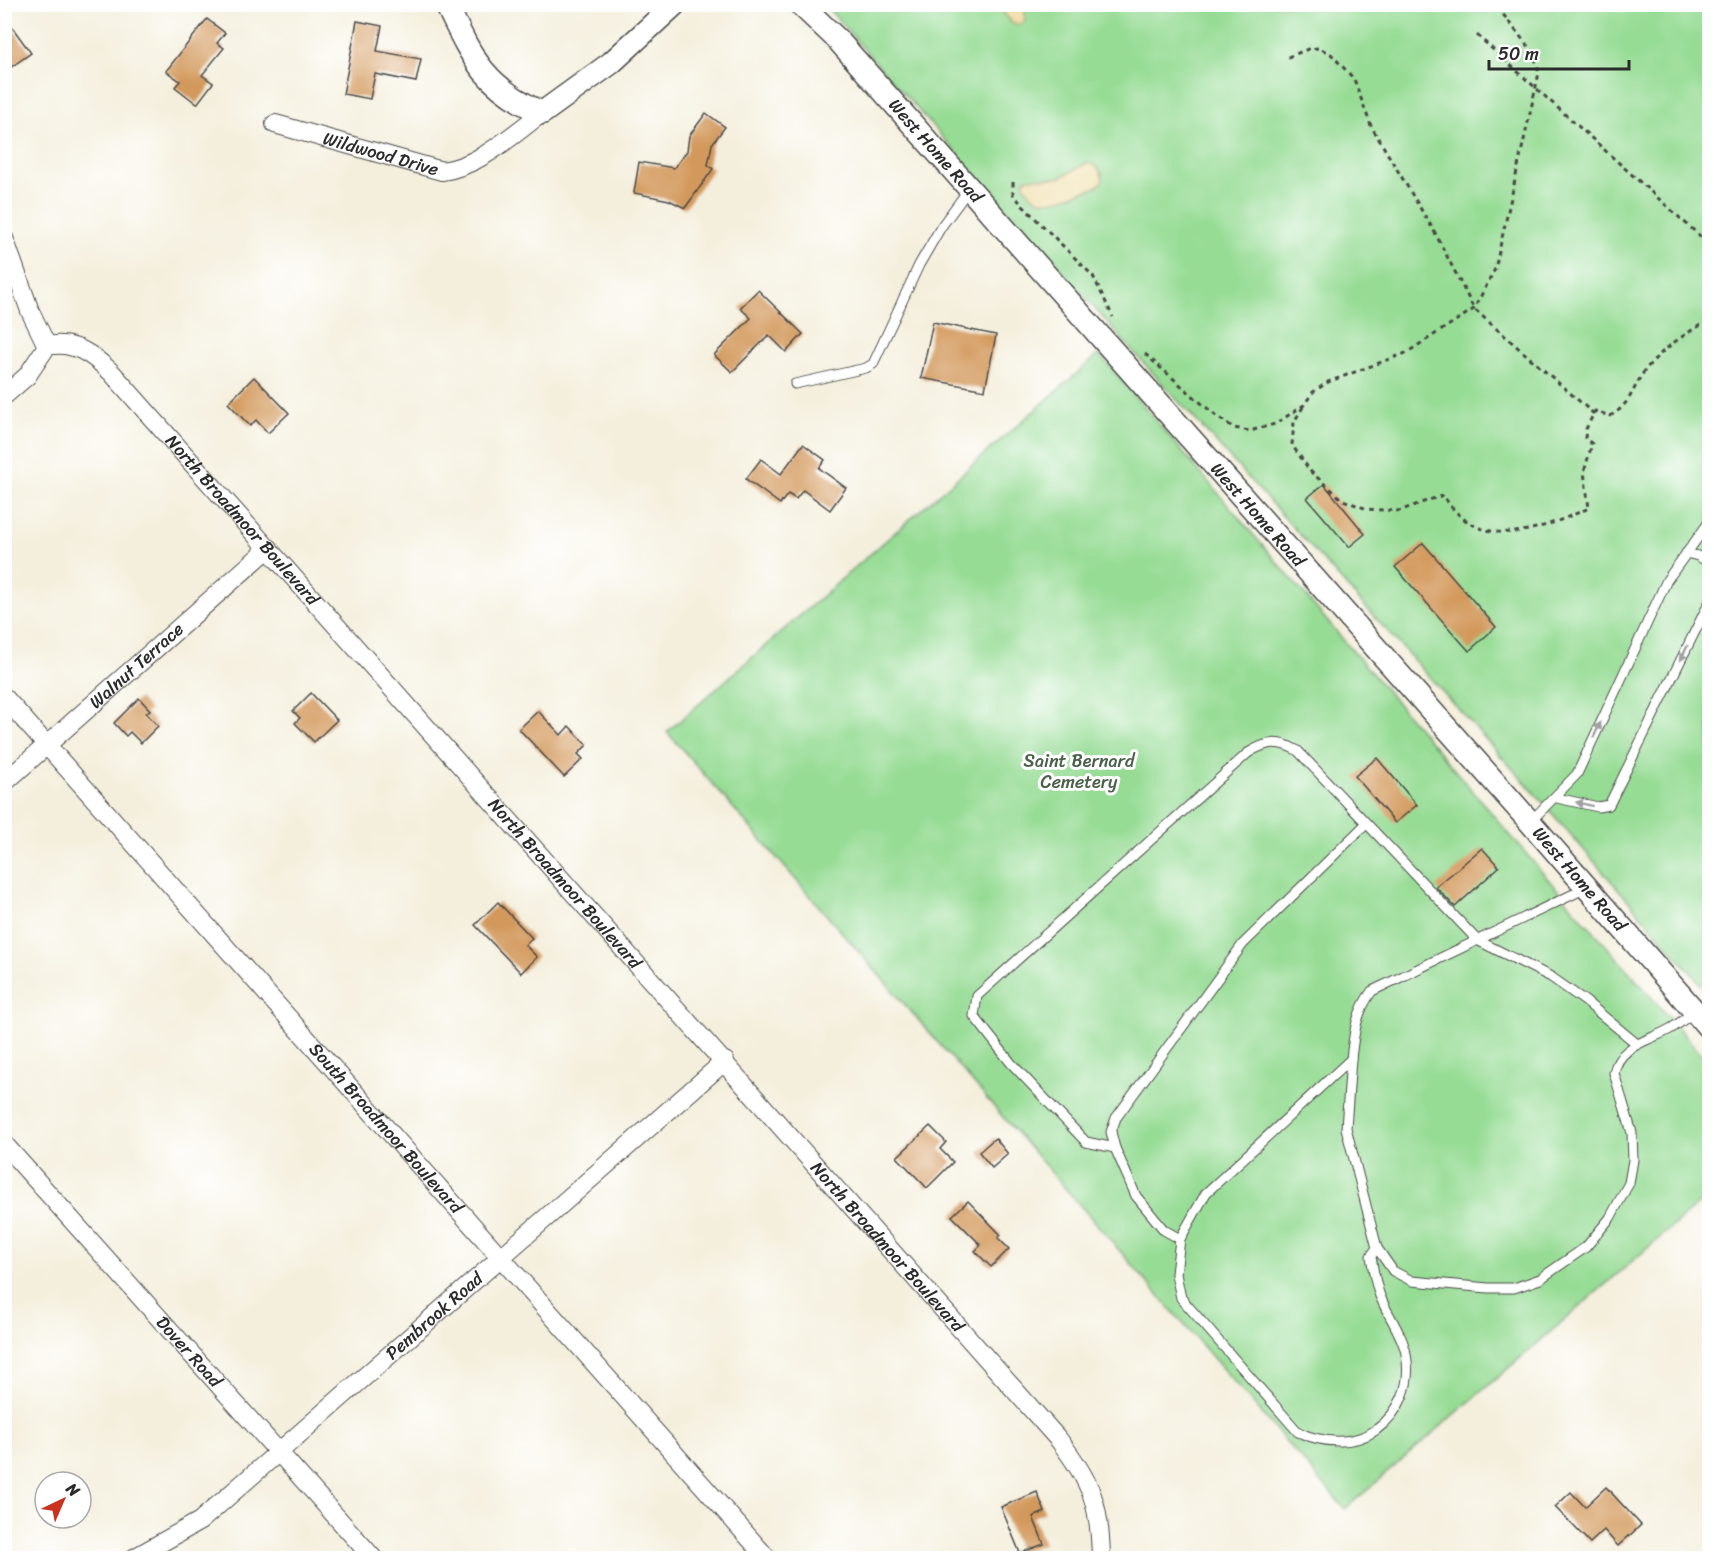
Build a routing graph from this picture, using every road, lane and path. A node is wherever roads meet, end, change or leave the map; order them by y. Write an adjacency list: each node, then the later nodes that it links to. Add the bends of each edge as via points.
1 (446, 4): 8 (street, via 473,60 487,77 503,92)
2 (675, 4): 8 (street, via 611,63)
3 (800, 4): 11 (street, West Home Road, via 837,39)
4 (1495, 4): 7 (path, via 1534,54 1539,72)
5 (1477, 35): 7 (path)
6 (1288, 57): 14 (path, via 1319,48 1331,54 1354,79 1371,126 1434,231)
7 (1537, 89): 13 (path); 14 (path, via 1495,269)
8 (543, 113): 9 (street, Wildwood Drive, via 482,156 459,168 442,171)
9 (275, 124)
10 (1013, 182): 16 (path, via 1014,194 1023,206 1093,276)
11 (969, 189): 19 (lane, via 919,265 873,364); 32 (street, West Home Road)
12 (4, 238): 17 (street)
13 (1710, 245)
14 (1474, 309): 21 (path, via 1406,352 1328,382 1313,392); 22 (path)
15 (1710, 320): 22 (path, via 1652,362 1617,413)
16 (1115, 321)
17 (47, 346): 20 (street, via 27,376); 24 (street, North Broadmoor Boulevard, via 71,345 97,359)
18 (1143, 352): 21 (path, via 1234,428 1262,429)
19 (795, 384)
20 (4, 396)
21 (1304, 405): 22 (path, via 1294,422 1292,445 1311,472 1343,500 1367,509 1400,511 1443,495 1467,524 1493,532 1522,532 1589,508 1584,472 1592,444 1586,438 1586,429)
22 (1594, 414)
23 (1710, 521): 25 (lane)
24 (269, 548): 29 (street, Walnut Terrace); 40 (street, North Broadmoor Boulevard)
25 (1686, 553): 26 (lane); 31 (lane, one-way to 25, via 1577,774 1667,580)
26 (1710, 563)
27 (1710, 601): 31 (lane, one-way to 31, via 1609,805 1598,807)
28 (4, 697): 29 (street, South Broadmoor Boulevard)
29 (47, 746): 30 (street, Walnut Terrace); 45 (street, South Broadmoor Boulevard)
30 (4, 783)
31 (1557, 798): 32 (lane)
32 (1530, 822): 34 (street, West Home Road)
33 (1366, 824): 35 (lane); 42 (lane, via 1243,944 1116,1118 1111,1131); 42 (lane, via 1298,751 1273,741 1259,745 977,996 974,1016 1011,1063 1086,1142)
34 (1588, 887): 35 (lane); 36 (street, West Home Road)
35 (1477, 940): 38 (lane, via 1551,976); 39 (lane, via 1372,991 1355,1024)
36 (1694, 1011): 37 (street, West Home Road); 38 (lane, via 1669,1030)
37 (1710, 1029)
38 (1637, 1044): 44 (lane, via 1621,1057 1614,1073 1632,1133 1634,1160 1629,1182 1610,1218 1586,1247 1540,1279 1514,1288 1412,1281 1393,1271)
39 (1351, 1059): 43 (lane, via 1206,1193); 44 (lane, via 1346,1128)
40 (725, 1061): 45 (street, Pembrook Road); 50 (street, North Broadmoor Boulevard, via 1072,1457 1097,1506)
41 (4, 1144): 46 (street, Dover Road)
42 (1115, 1148): 43 (lane, via 1136,1196 1150,1216)
43 (1180, 1239): 44 (lane, via 1176,1274 1181,1298 1298,1432 1335,1442 1369,1435 1389,1420 1403,1400 1406,1352 1379,1293 1371,1256)
44 (1377, 1248)
45 (500, 1258): 46 (street, Pembrook Road); 49 (street, South Broadmoor Boulevard)
46 (278, 1455): 47 (street, Pembrook Road, via 200,1521); 48 (street, Dover Road)
47 (134, 1558)
48 (373, 1558)
49 (766, 1558)
50 (1101, 1558)

